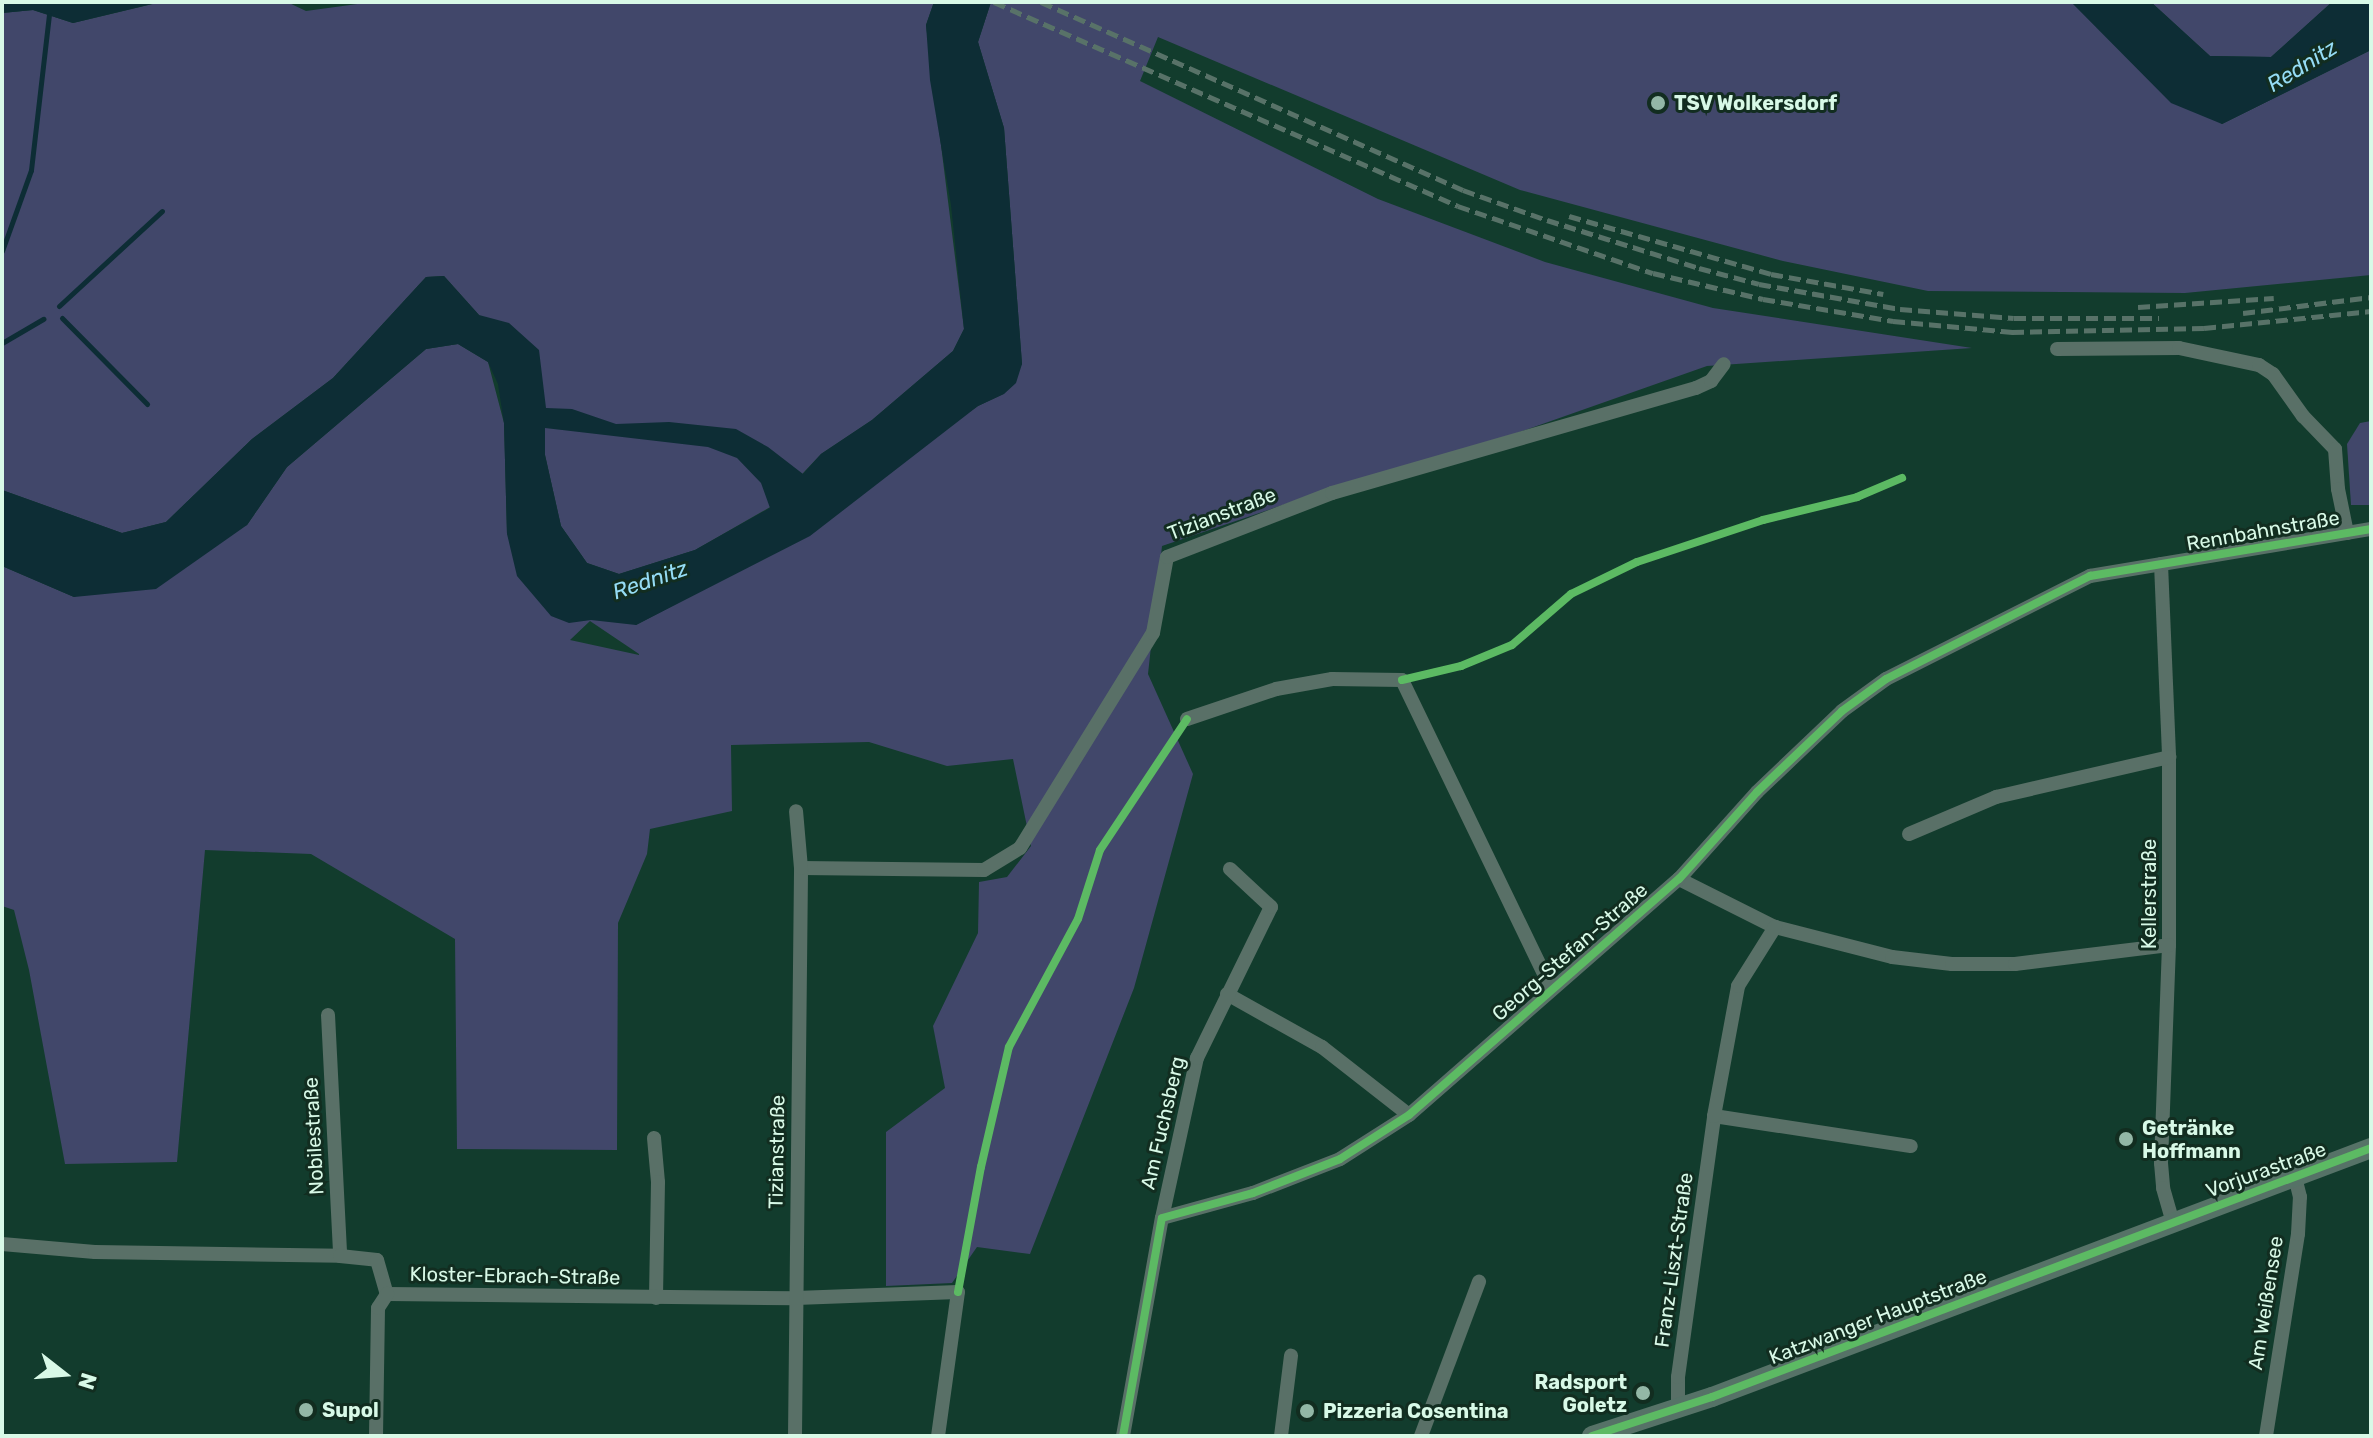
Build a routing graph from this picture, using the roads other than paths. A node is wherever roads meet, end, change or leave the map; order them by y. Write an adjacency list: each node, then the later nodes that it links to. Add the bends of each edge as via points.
1 (2057, 349): 4 (street, via 2179,348 2259,365 2273,374 2335,449)
2 (1724, 364): 10 (street, Tizianstraße, via 1711,381 1696,388 1332,493 1167,557 1153,633 1020,848 984,870)
3 (2371, 529): 4 (street, Rennbahnstraße)
4 (2347, 533): 5 (street, Rennbahnstraße)
5 (2161, 564): 7 (street, Kellerstraße); 12 (street, Georg-Stefan-Straße, via 2090,576 1886,679 1826,723)
6 (1187, 719): 15 (street, Georg-Stefan-Straße, via 1276,689 1332,679 1402,680)
7 (2169, 757): 9 (street, via 1996,797); 14 (street, Kellerstraße)
8 (796, 811): 10 (street, Tizianstraße)
9 (1909, 834)
10 (801, 868): 31 (street, Tizianstraße)
11 (1230, 869): 16 (street, Am Fuchsberg, via 1271,907)
12 (1679, 879): 13 (street); 15 (street, Georg-Stefan-Straße)
13 (1775, 927): 14 (street, via 1892,957 1952,964 2015,964); 19 (street, Franz-Liszt-Straße, via 1738,986)
14 (2169, 945): 25 (street, Kellerstraße, via 2161,1163)
15 (1552, 990): 18 (street, Georg-Stefan-Straße)
16 (1227, 994): 18 (street, via 1322,1047); 24 (street, Am Fuchsberg, via 1197,1058)
17 (328, 1015): 27 (street, Nobilestraße)
18 (1409, 1115): 24 (street, Georg-Stefan-Straße, via 1340,1159 1253,1193)
19 (1714, 1116): 21 (street); 33 (street, Franz-Liszt-Straße)
20 (654, 1138): 30 (street)
21 (1911, 1146)
22 (2371, 1148): 23 (main road, Vorjurastraße)
23 (2295, 1177): 25 (main road, Vorjurastraße); 41 (street, Am Weißensee, via 2298,1234)
24 (1162, 1218): 37 (street)
25 (2173, 1223): 33 (main road, Katzwanger Hauptstraße)
26 (2, 1244): 27 (street, Kloster-Ebrach-Straße, via 95,1252)
27 (340, 1256): 29 (street, Kloster-Ebrach-Straße, via 377,1260)
28 (1479, 1282): 39 (street)
29 (387, 1294): 30 (street, Kloster-Ebrach-Straße); 34 (street, via 378,1308)
30 (656, 1298): 31 (street, Kloster-Ebrach-Straße)
31 (796, 1298): 35 (street, Tizianstraße); 36 (street, Kloster-Ebrach-Straße, via 958,1292)
32 (1291, 1356): 38 (street)
33 (1678, 1409): 40 (main road, Katzwanger Hauptstraße)
34 (376, 1436)
35 (795, 1436)
36 (938, 1436)
37 (1123, 1436)
38 (1281, 1436)
39 (1421, 1436)
40 (1592, 1436)
41 (2266, 1436)

